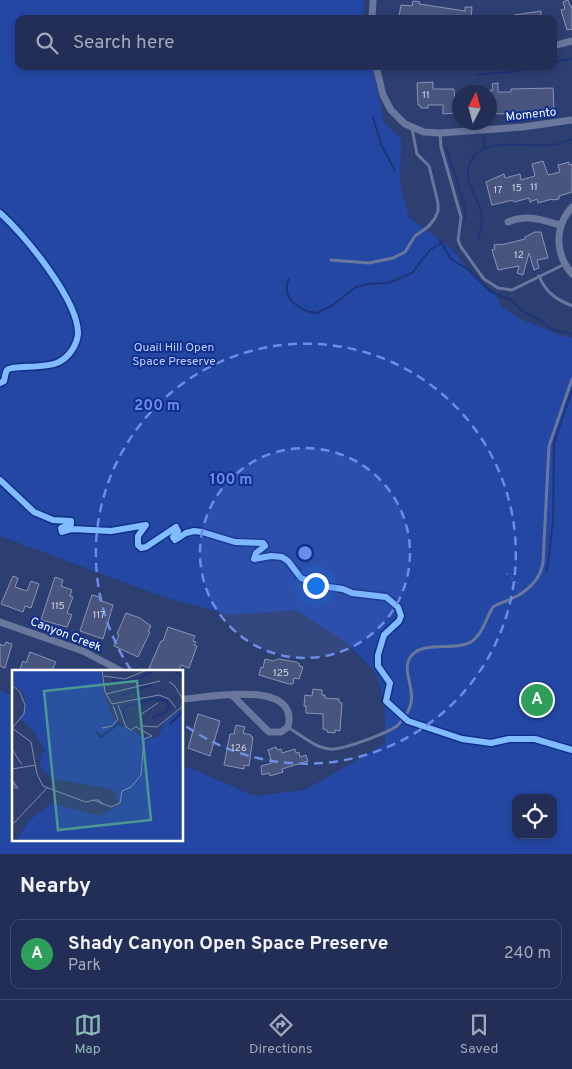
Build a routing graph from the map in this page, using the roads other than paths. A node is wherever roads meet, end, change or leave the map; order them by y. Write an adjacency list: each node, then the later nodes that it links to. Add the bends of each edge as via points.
1 (373, 0): 2 (street)
2 (372, 15)
3 (572, 41): 4 (street)
4 (557, 45)
5 (377, 70): 7 (street, via 387,106)
6 (572, 120): 8 (street, Momento, via 523,128)
7 (408, 126): 8 (street, Momento); 12 (lane, via 417,154 429,166 438,204 435,218 415,236 400,256 369,263)
8 (440, 133): 15 (lane, via 460,217 458,240 464,252 484,279 498,288 517,288)
9 (572, 207): 11 (street)
10 (508, 222): 11 (street, via 530,217)
11 (560, 225): 13 (street, via 558,242)
12 (331, 260)
13 (565, 264): 14 (street); 15 (lane)
14 (572, 274)
15 (539, 276): 16 (lane, via 550,295)
16 (572, 306)
17 (572, 379): 22 (lane, via 549,446 543,562 542,572 536,581 515,597 497,604 471,642 420,650 411,656 407,668 412,688 411,701 404,718 392,728 333,750 321,747)
18 (0, 622): 19 (street, Canyon Creek, via 83,651)
19 (119, 670)
20 (232, 695): 21 (street); 22 (street, via 269,732 281,732); 22 (street, via 257,694 278,701 288,712)
21 (184, 699)
22 (288, 727)

